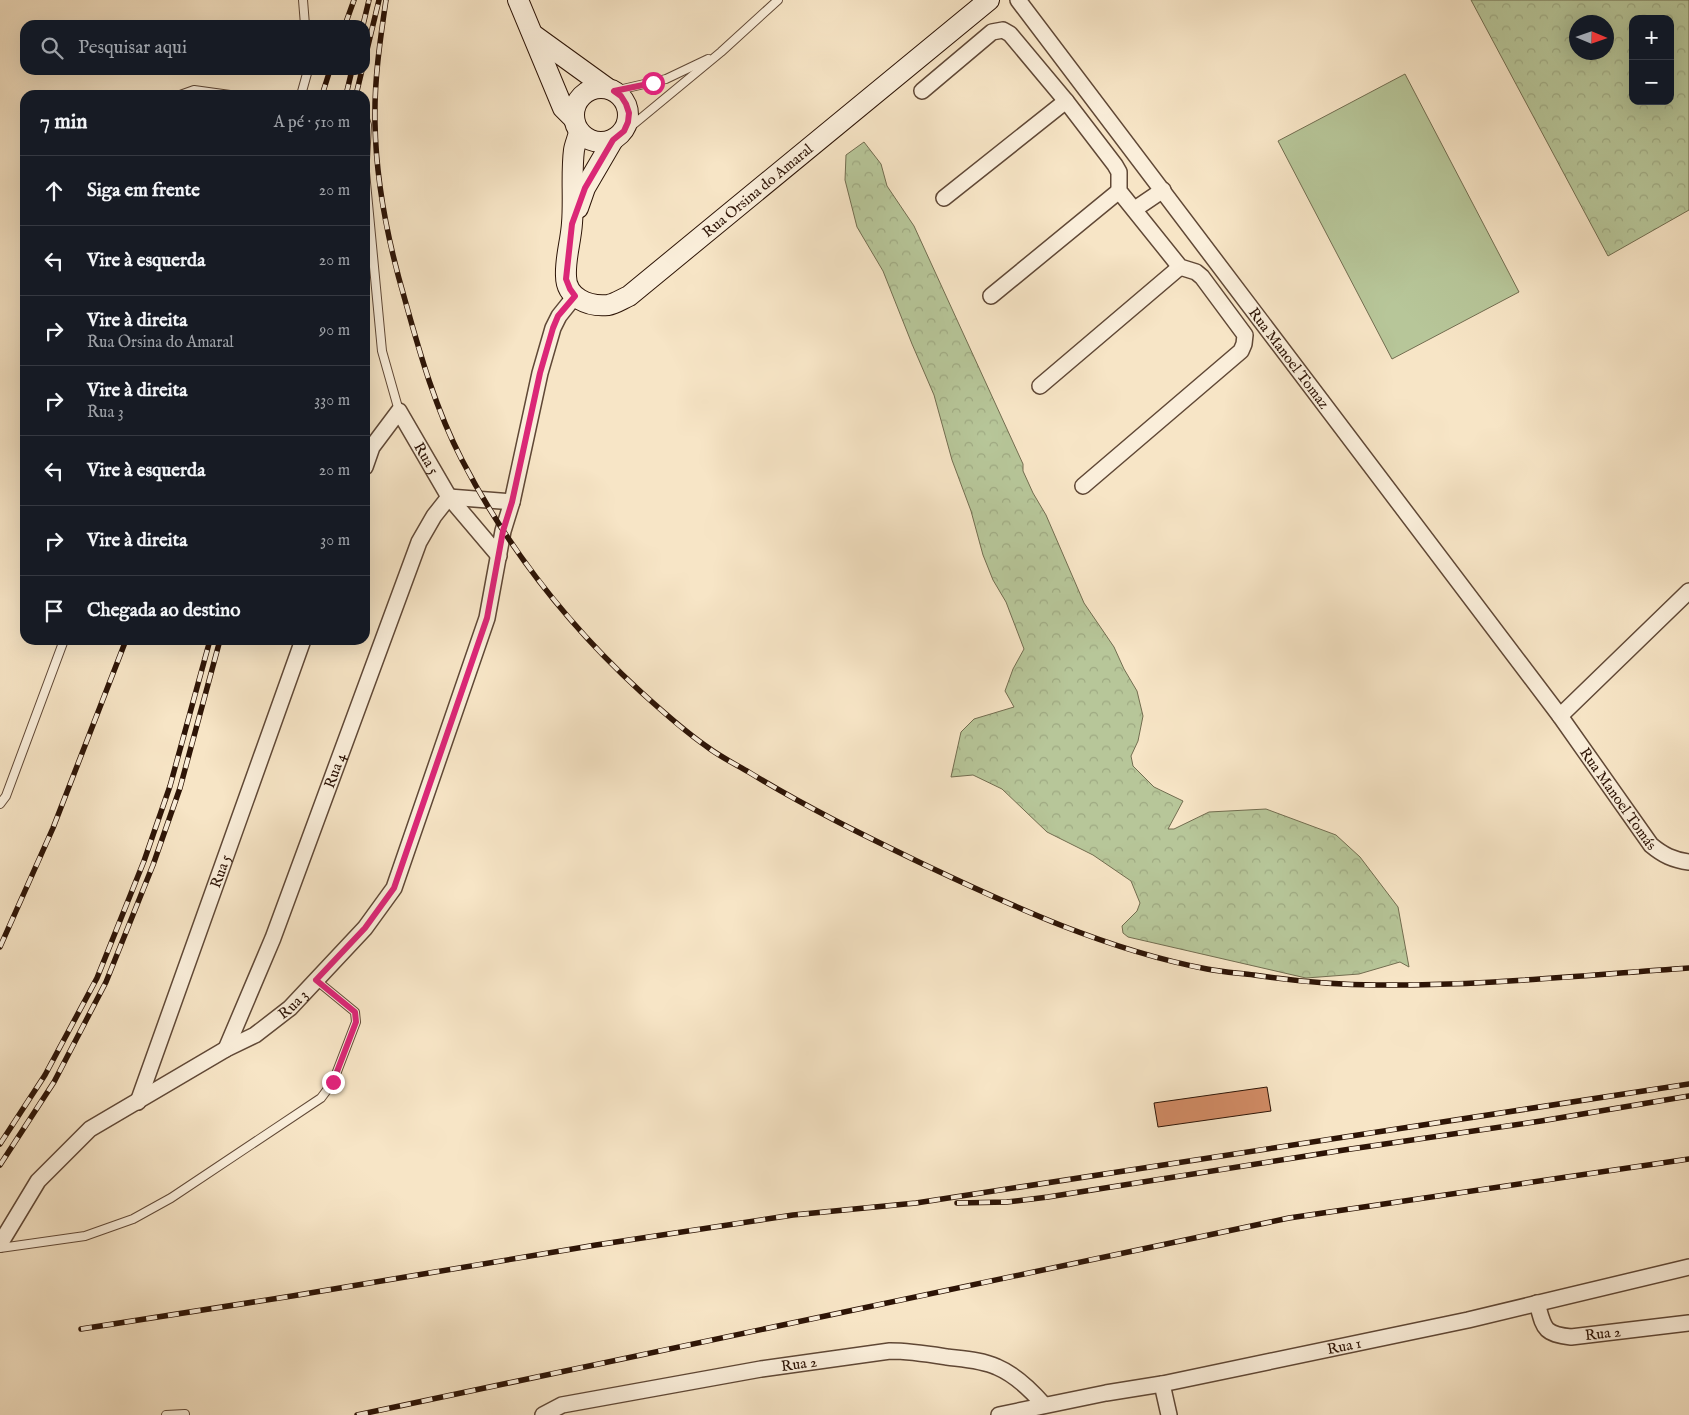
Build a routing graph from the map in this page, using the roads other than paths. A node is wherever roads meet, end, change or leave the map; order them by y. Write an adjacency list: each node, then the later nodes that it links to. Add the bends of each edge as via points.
1 (303, 0): 6 (lane)
2 (778, 0): 8 (lane)
3 (989, 0): 23 (street, Rua Orsina do Amaral, via 629,296 610,305 595,305 584,303)
4 (1018, 0): 17 (street, Rua Manoel Tomaz)
5 (522, 2): 7 (street)
6 (305, 20)
7 (533, 35): 10 (street); 14 (street, via 563,108)
8 (721, 52): 10 (lane, via 666,79); 15 (lane)
9 (307, 75): 11 (lane)
10 (610, 89): 14 (street, via 596,88 579,99 575,109); 15 (street, via 621,96 629,113 624,131)
11 (302, 90)
12 (922, 91): 13 (street, via 992,32 1004,30)
13 (1066, 101): 16 (street, via 1115,165 1119,172); 18 (street)
14 (577, 126): 15 (street, via 591,141 598,143); 20 (street)
15 (615, 139): 20 (street, via 585,188)
16 (1120, 190): 19 (street); 24 (street)
17 (1163, 190): 19 (street); 35 (street, Rua Manoel Tomaz)
18 (944, 198)
19 (1136, 209): 22 (street)
20 (572, 224): 23 (street, via 566,279)
21 (370, 225): 26 (lane, via 382,351)
22 (1180, 267): 25 (street); 28 (street, via 1202,277 1245,335 1241,351)
23 (575, 296): 30 (street, Rua 3, via 558,316 553,328)
24 (991, 296)
25 (1040, 386)
26 (399, 411): 27 (street); 29 (street, Rua 5)
27 (370, 453)
28 (1084, 486)
29 (449, 496): 30 (street); 31 (street, Rua 5); 39 (street, Rua 4, via 419,542 276,929)
30 (512, 502): 31 (street, Rua 3)
31 (499, 556): 38 (street, Rua 3, via 487,618 394,888 365,928)
32 (1689, 591): 35 (street)
33 (62, 645): 36 (lane, via 6,796)
34 (301, 645): 40 (street, Rua 5)
35 (1560, 716): 37 (street, Rua Manoel Tomás, via 1651,845 1673,860)
36 (0, 804)
37 (1689, 862)
38 (316, 980): 39 (street, Rua 3, via 283,1013 255,1034); 42 (lane, via 355,1012 356,1022 333,1082 321,1098 171,1198 133,1219 85,1236)
39 (226, 1049): 40 (street, Rua 3)
40 (138, 1102): 41 (street, Rua 3, via 90,1129 38,1181)
41 (0, 1244)
42 (0, 1248)
43 (1689, 1267): 44 (street, Rua 1)
44 (1537, 1303): 45 (street, Rua 2, via 1543,1325 1548,1332 1559,1336); 46 (street, Rua 1)
45 (1689, 1323)
46 (1162, 1384): 47 (street, Rua 1); 52 (street)
47 (1044, 1405): 50 (street, Rua 2, via 1012,1375 996,1366 908,1350 761,1369 562,1405); 51 (street, Rua 1)
48 (185, 1414): 49 (lane)
49 (166, 1415)
50 (543, 1415)
51 (999, 1415)
52 (1168, 1415)

